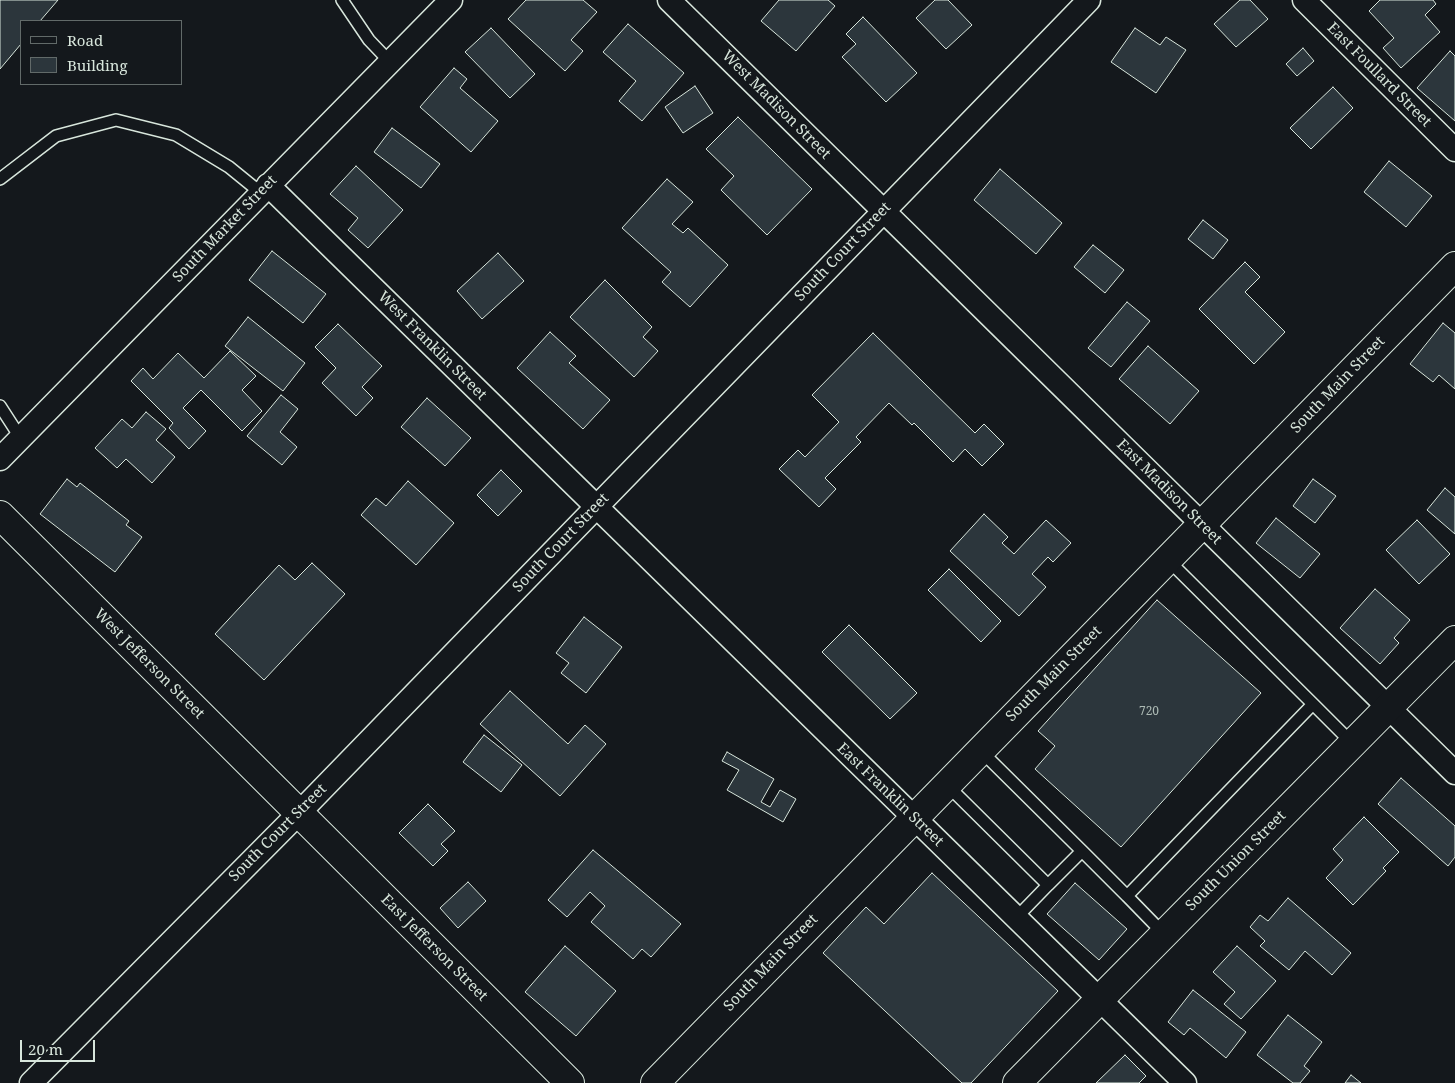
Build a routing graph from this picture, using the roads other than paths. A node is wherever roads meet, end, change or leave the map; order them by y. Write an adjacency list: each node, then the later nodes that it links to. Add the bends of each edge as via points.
1 (342, 0): 6 (lane, via 369,40)
2 (451, 0): 6 (street, South Market Street)
3 (669, 0): 10 (street, West Madison Street)
4 (1089, 0): 10 (street, South Court Street)
5 (1304, 0): 7 (street, East Foullard Street)
6 (390, 62): 9 (street, South Market Street)
7 (1455, 150)
8 (0, 179): 9 (lane, via 56,136 116,120 176,135)
9 (265, 189): 13 (street, South Market Street); 15 (street, West Franklin Street)
10 (883, 210): 15 (street, South Court Street); 17 (street, East Madison Street)
11 (1455, 266): 17 (main road, South Main Street)
12 (0, 406): 13 (lane)
13 (20, 437): 14 (street, South Market Street)
14 (0, 459)
15 (595, 507): 26 (street, South Court Street); 27 (street, East Franklin Street)
16 (0, 515): 26 (main road, West Jefferson Street)
17 (1202, 524): 18 (main road, South Main Street); 21 (street, East Madison Street)
18 (1167, 559): 20 (lane); 23 (main road, South Main Street)
19 (1455, 640): 21 (main road, South Union Street)
20 (1313, 704): 22 (lane); 30 (lane)
21 (1388, 707): 22 (main road, South Union Street); 24 (street, East Madison Street)
22 (1352, 743): 32 (main road, South Union Street)
23 (980, 750): 25 (main road, South Main Street); 28 (lane)
24 (1455, 773)
25 (946, 784): 27 (main road, South Main Street); 29 (lane)
26 (298, 812): 34 (main road, East Jefferson Street); 35 (street, South Court Street)
27 (913, 818): 31 (street, East Franklin Street); 36 (main road, South Main Street)
28 (1082, 851): 29 (lane); 30 (lane)
29 (1048, 885): 31 (lane)
30 (1127, 896): 32 (lane)
31 (1016, 918): 33 (street, East Franklin Street)
32 (1164, 934): 33 (main road, South Union Street)
33 (1099, 999): 37 (main road, South Union Street); 38 (street, East Franklin Street)
34 (561, 1080)
35 (31, 1083)
36 (655, 1083)
37 (1017, 1083)
38 (1185, 1083)

